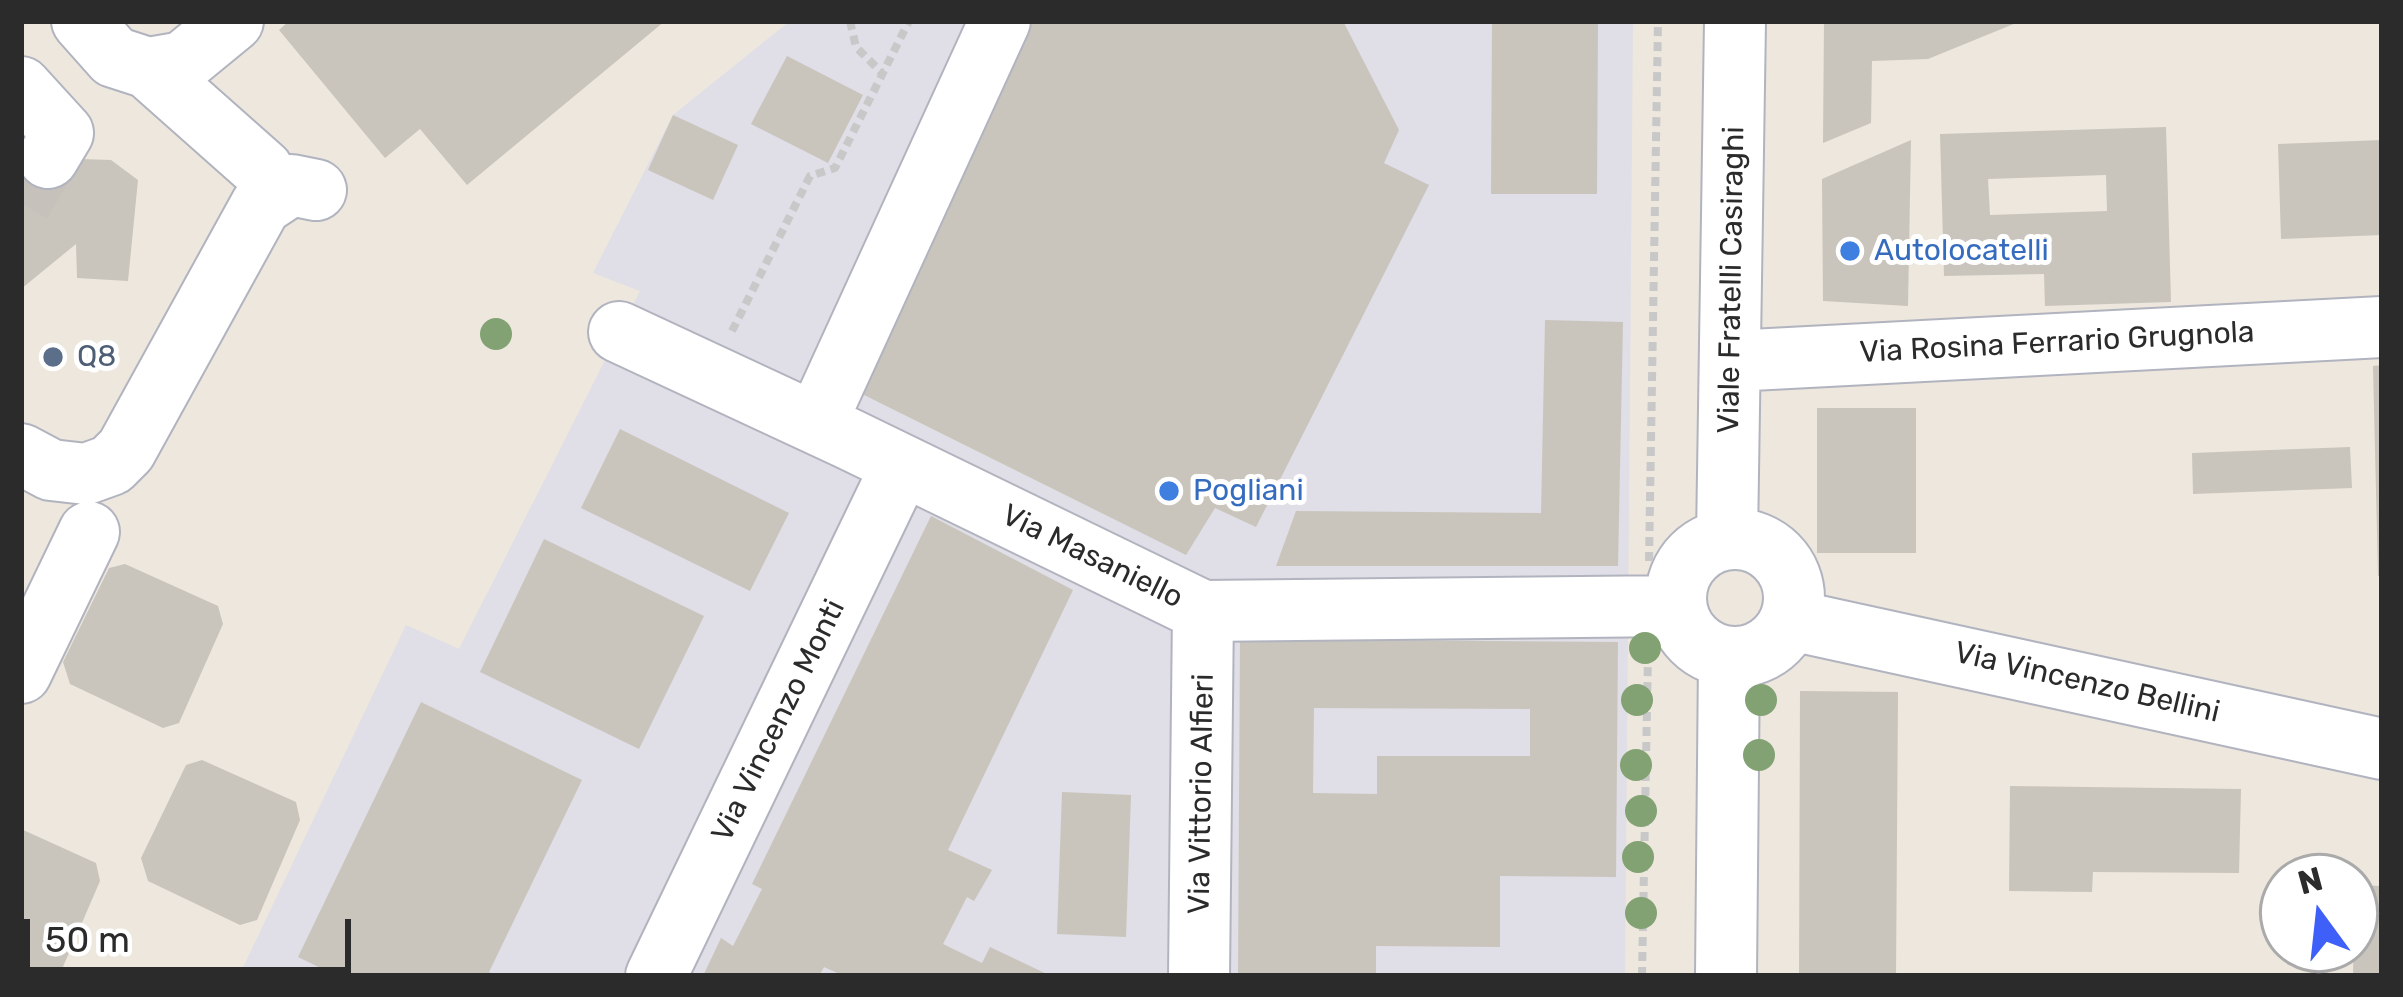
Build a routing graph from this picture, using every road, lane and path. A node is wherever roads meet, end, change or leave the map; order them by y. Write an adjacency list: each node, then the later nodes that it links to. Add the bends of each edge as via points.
1 (82, 21): 8 (street, via 114,57)
2 (233, 21): 8 (street, via 182,62)
3 (850, 21): 9 (path, via 856,47)
4 (909, 21): 9 (path)
5 (1000, 21): 16 (street)
6 (1658, 21): 21 (path)
7 (1735, 21): 14 (street, Viale Fratelli Casiraghi)
8 (148, 68): 17 (street, via 296,192 261,206 111,465 86,474 51,470)
9 (882, 73): 15 (path, via 835,168 810,176)
10 (21, 87): 11 (street, via 63,133)
11 (48, 158)
12 (2382, 327): 14 (street, Via Rosina Ferrario Grugnola)
13 (619, 332): 15 (street, Via Masaniello)
14 (1732, 361): 20 (street, Viale Fratelli Casiraghi)
15 (710, 375): 16 (street, Via Masaniello)
16 (816, 423): 18 (street, Via Masaniello)
17 (21, 454)
18 (902, 465): 22 (street, Via Masaniello); 27 (street, Via Vincenzo Monti)
19 (89, 532): 25 (street)
20 (1727, 538): 21 (street, via 1691,557); 23 (street, via 1767,547 1783,561 1795,600)
21 (1662, 606): 22 (street, Via Masaniello); 24 (street, via 1694,642); 29 (path)
22 (1203, 611): 28 (street, Via Vittorio Alfieri)
23 (1791, 620): 24 (street, via 1765,650); 26 (street, Via Vincenzo Bellini)
24 (1729, 658): 30 (street)
25 (21, 673)
26 (2382, 749)
27 (656, 976)
28 (1198, 976)
29 (1642, 976)
30 (1726, 976)

